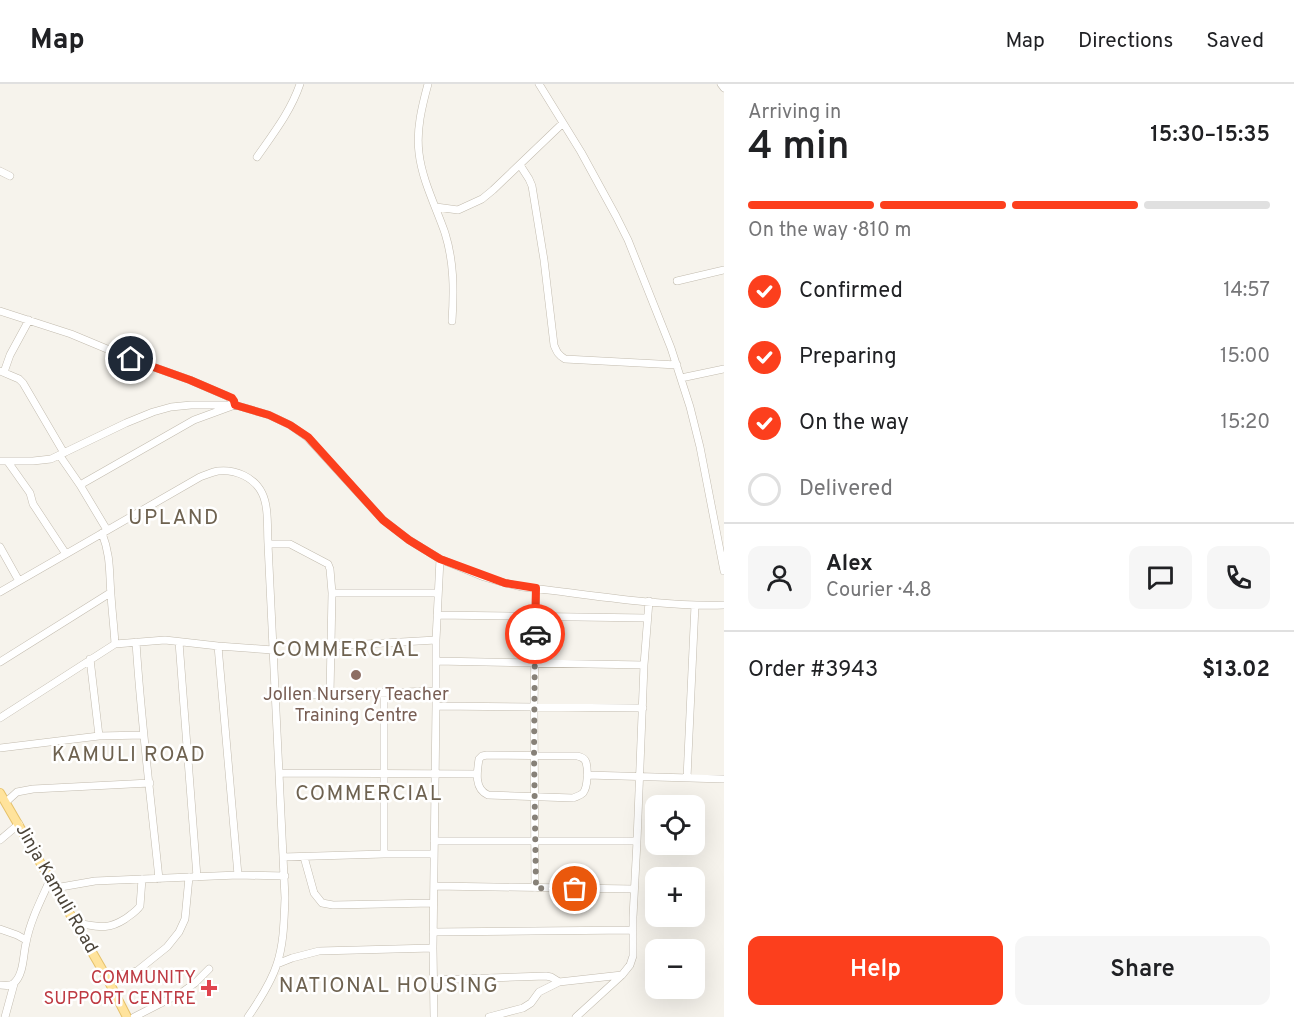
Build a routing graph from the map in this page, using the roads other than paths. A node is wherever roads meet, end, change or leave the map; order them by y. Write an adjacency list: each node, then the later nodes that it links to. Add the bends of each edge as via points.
1 (300, 84): 7 (street, via 282,121)
2 (428, 84): 11 (street, via 420,119 419,152)
3 (539, 84): 6 (street)
4 (721, 84): 5 (street)
5 (724, 88)
6 (563, 123): 8 (street); 17 (street, via 628,240)
7 (257, 157)
8 (520, 165): 11 (street, via 482,199 453,210); 17 (street, via 532,186 555,345 560,356)
9 (0, 171): 10 (street)
10 (10, 176)
11 (436, 207): 16 (street, via 452,266)
12 (724, 270): 13 (street)
13 (677, 281)
14 (0, 311): 15 (street)
15 (29, 320): 19 (street); 21 (street, via 190,380 232,398)
16 (453, 321)
17 (677, 365): 20 (street)
18 (724, 369): 20 (street)
19 (2, 372): 22 (street, via 23,383)
20 (681, 378): 30 (street, via 700,447)
21 (235, 405): 22 (street, via 190,405 153,412); 24 (street, via 194,420); 29 (street, via 269,415 308,437 383,520)
22 (62, 455): 23 (street, via 43,461); 24 (street)
23 (4, 461): 28 (street, via 30,493 33,504)
24 (80, 485): 25 (street)
25 (105, 532): 26 (street, via 200,477 230,471 254,482 262,493); 28 (street); 34 (street)
26 (268, 544): 35 (street, via 290,544 328,564); 49 (street)
27 (0, 548): 31 (street)
28 (66, 554): 31 (street)
29 (440, 559): 32 (street, via 505,583); 36 (street)
30 (724, 571)
31 (19, 581): 33 (street)
32 (536, 588): 37 (street); 41 (street)
33 (0, 592)
34 (111, 593): 46 (street); 51 (street)
35 (332, 593): 36 (street); 48 (street)
36 (438, 593): 40 (street)
37 (649, 602): 39 (street); 42 (street)
38 (723, 603): 39 (street)
39 (695, 605): 73 (street)
40 (437, 615): 41 (street); 43 (street)
41 (536, 617): 42 (street); 53 (street)
42 (647, 618): 54 (street)
43 (436, 640): 48 (street); 52 (street)
44 (136, 642): 45 (street); 46 (street); 63 (street)
45 (179, 642): 47 (street); 90 (street)
46 (115, 644): 50 (street)
47 (218, 646): 49 (street); 88 (street)
48 (331, 646): 57 (street)
49 (273, 650): 58 (street)
50 (90, 659): 62 (street); 64 (street)
51 (0, 662)
52 (436, 662): 53 (street); 55 (street)
53 (535, 664): 54 (street); 60 (street)
54 (644, 665): 61 (street)
55 (436, 691): 56 (street); 59 (street)
56 (384, 692): 57 (street); 69 (street)
57 (330, 694): 58 (street)
58 (276, 696): 67 (street)
59 (436, 706): 60 (street); 68 (street)
60 (534, 707): 61 (street); 66 (street)
61 (643, 708): 72 (street)
62 (0, 718)
63 (143, 735): 64 (street); 75 (street)
64 (99, 736): 65 (street)
65 (0, 748)
66 (534, 755): 70 (street, via 482,756 478,759); 71 (street, via 578,756 586,763); 77 (street)
67 (279, 773): 69 (street); 86 (street)
68 (436, 773): 69 (street); 70 (street); 81 (street)
69 (384, 774): 84 (street)
70 (477, 774): 77 (street, via 478,787 484,794)
71 (586, 775): 72 (street); 77 (street, via 586,787 579,796)
72 (639, 777): 73 (street); 82 (street)
73 (687, 778): 74 (street)
74 (724, 779)
75 (150, 783): 78 (street, via 33,789 17,792); 92 (street)
76 (0, 793): 78 (main road, Jinja Kamuli Road)
77 (534, 797): 83 (street)
78 (6, 802): 79 (main road, Jinja Kamuli Road)
79 (19, 824): 80 (street); 93 (main road, Jinja Kamuli Road)
80 (0, 840)
81 (434, 841): 83 (street); 85 (street)
82 (637, 841): 83 (street); 96 (street)
83 (534, 842): 95 (street)
84 (384, 854): 85 (street); 87 (street)
85 (434, 855): 94 (street)
86 (283, 857): 87 (street); 89 (street)
87 (304, 857): 97 (street, via 314,893 322,903)
88 (238, 875): 89 (street); 90 (street)
89 (285, 876): 104 (street, via 284,926)
90 (193, 877): 92 (street); 107 (street, via 180,932 137,971)
91 (142, 879): 92 (street); 93 (street); 98 (street, via 140,906 114,926)
92 (159, 879)
93 (53, 884): 98 (main road, Jinja Kamuli Road); 102 (street, via 32,920)
94 (434, 886): 95 (street); 97 (street)
95 (536, 888): 96 (street)
96 (634, 889): 100 (street)
97 (434, 903): 101 (street)
98 (76, 923): 107 (main road, Jinja Kamuli Road)
99 (0, 929): 102 (street)
100 (633, 930): 101 (street); 106 (street, via 632,961)
101 (433, 932): 103 (street)
102 (26, 940): 110 (street, via 22,968)
103 (433, 948): 104 (street, via 319,951); 108 (street)
104 (277, 964): 115 (street)
105 (209, 969): 114 (street, via 181,993)
106 (622, 975): 109 (street); 118 (street)
107 (107, 978): 113 (main road, Jinja Kamuli Road)
108 (434, 980): 109 (street, via 540,975); 116 (street)
109 (559, 982): 117 (street, via 539,992 523,1008)
110 (14, 984): 111 (street); 112 (street)
111 (0, 985)
112 (5, 1017)
113 (128, 1017)
114 (134, 1017)
115 (248, 1017)
116 (434, 1017)
117 (489, 1017)
118 (576, 1017)

